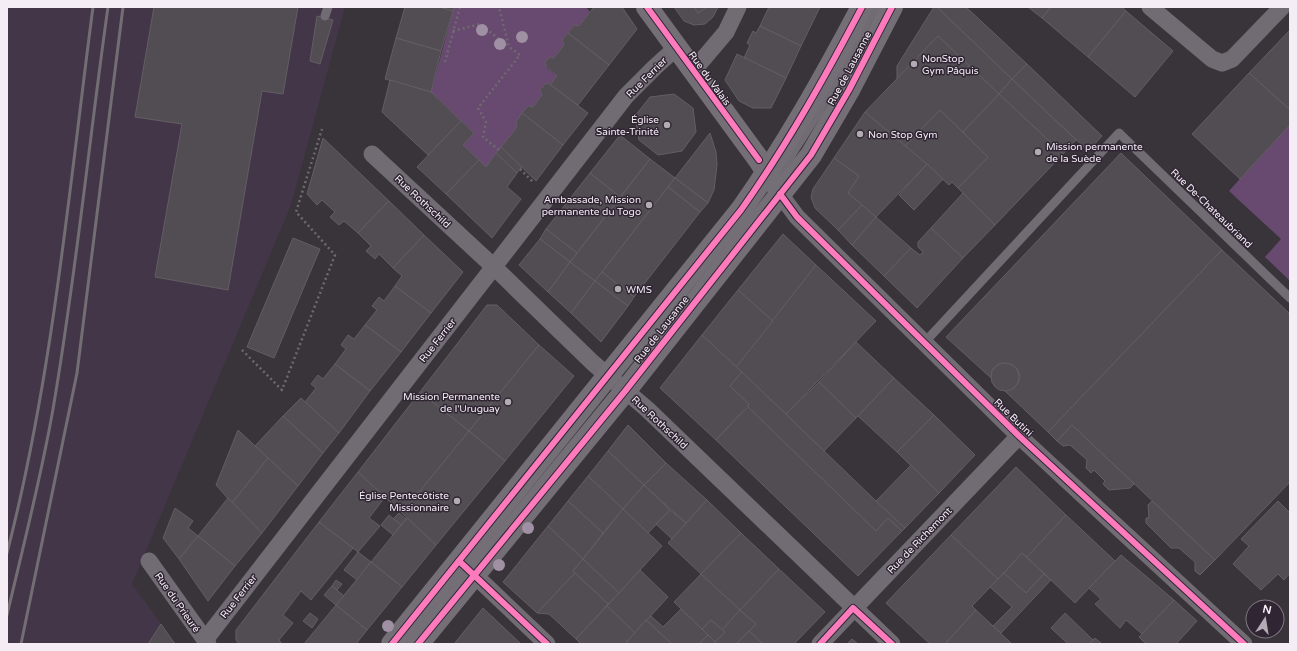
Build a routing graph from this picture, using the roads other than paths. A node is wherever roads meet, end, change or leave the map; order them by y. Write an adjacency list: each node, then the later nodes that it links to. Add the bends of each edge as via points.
1 (647, 7): 8 (main road, Rue du Valais)
2 (738, 7): 9 (street, via 726,32)
3 (862, 7): 11 (main road)
4 (875, 7): 11 (lane, via 818,113)
5 (892, 7): 11 (main road, Rue de Lausanne, via 816,148)
6 (1150, 7): 7 (street, via 1212,59 1222,63 1232,59)
7 (1282, 7)
8 (676, 48): 9 (main road, Rue du Valais); 12 (street, Rue Ferrier, via 626,96)
9 (693, 71): 11 (main road, Rue du Valais)
10 (372, 154): 12 (street, Rue Rothschild)
11 (772, 186): 14 (street, Rue Butini, via 798,217); 15 (main road, via 727,228)
12 (494, 267): 15 (street, Rue Rothschild); 20 (street, Rue Ferrier)
13 (1290, 298): 14 (lane, Rue De-Chateaubriand, via 1119,133)
14 (924, 343): 16 (street, Rue Butini)
15 (616, 382): 18 (main road); 19 (street, Rue Rothschild)
16 (1019, 436): 19 (street, Rue de Richemont); 26 (street, Rue Butini)
17 (147, 556): 20 (street, Rue du Prieuré)
18 (467, 567): 21 (main road); 22 (main road); 23 (street)
19 (854, 608): 24 (street, Rue de Richemont); 25 (street, Rue Rothschild)
20 (206, 642)
21 (392, 644)
22 (418, 644)
23 (547, 644)
24 (820, 644)
25 (892, 644)
26 (1244, 644)

